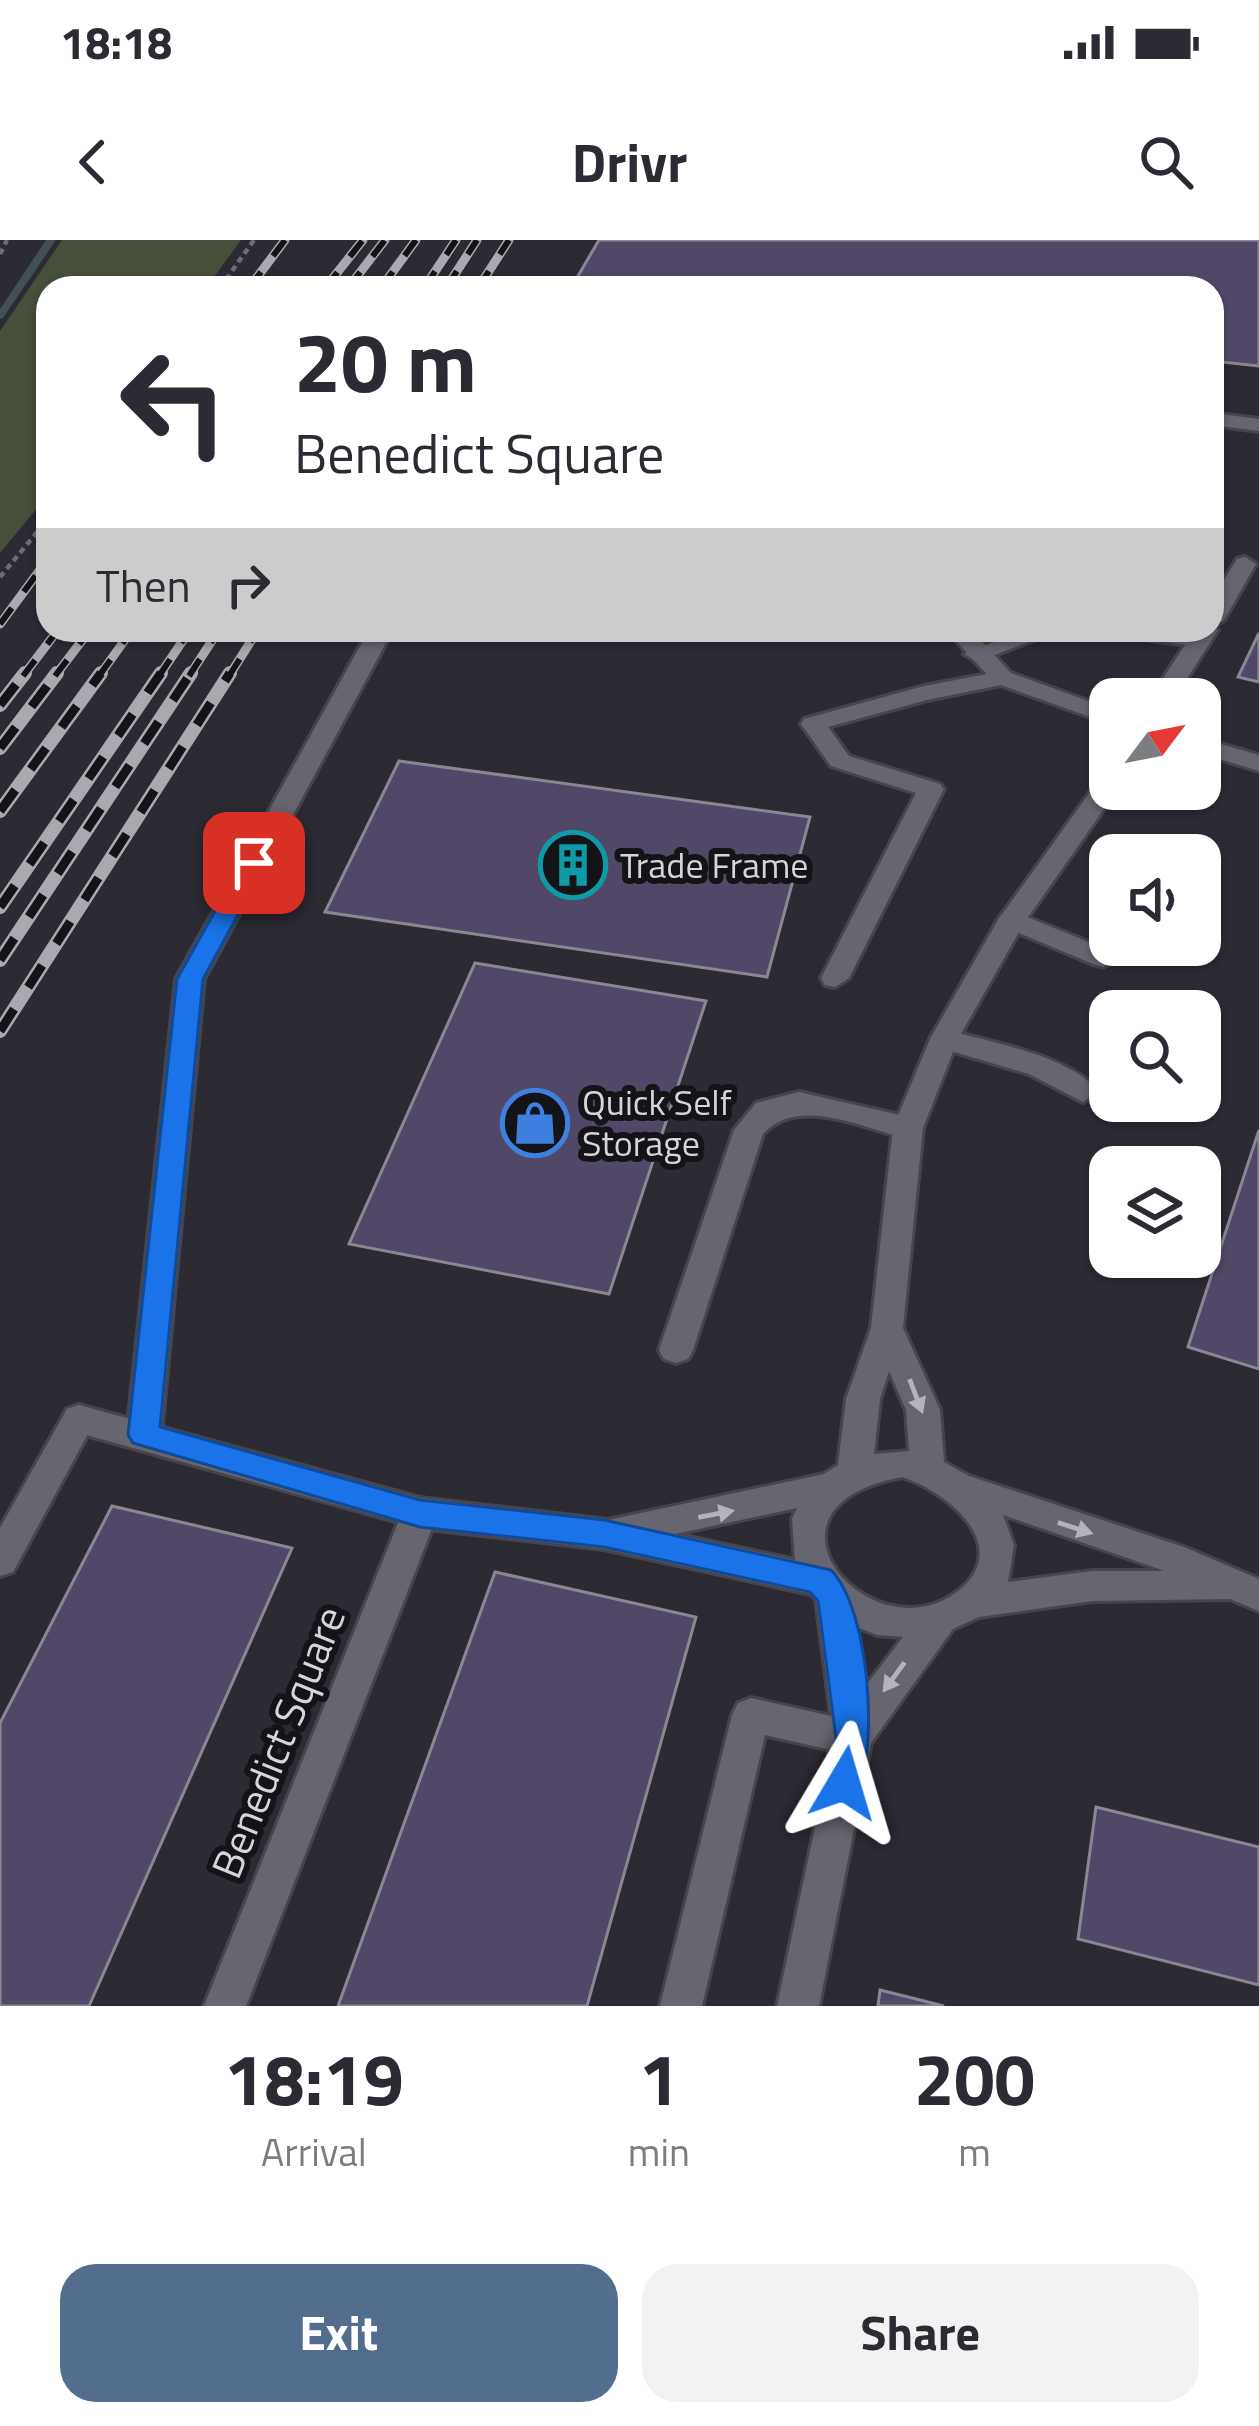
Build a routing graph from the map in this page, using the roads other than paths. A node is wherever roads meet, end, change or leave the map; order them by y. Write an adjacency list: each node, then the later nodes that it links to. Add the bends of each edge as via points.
1 (1224, 420): 2 (street)
2 (1259, 424)
3 (1245, 564): 4 (street)
4 (1224, 584)
5 (374, 642): 24 (street, via 190,979)
6 (967, 642): 9 (street)
7 (1012, 642): 9 (street)
8 (1198, 642): 11 (street)
9 (976, 654): 10 (street)
10 (1003, 678): 12 (street); 18 (street, via 813,724 840,761 931,789)
11 (1175, 678)
12 (1089, 709)
13 (1221, 751): 14 (street)
14 (1259, 763)
15 (1090, 810): 16 (street)
16 (1012, 920): 17 (street); 19 (street)
17 (1089, 952)
18 (835, 978)
19 (944, 1039): 20 (street, via 1039,1066); 21 (street)
20 (1083, 1093)
21 (908, 1128): 22 (street); 23 (street, via 799,1102 767,1110 749,1130)
22 (887, 1328): 25 (street, one-way to 25, via 923,1410); 26 (street)
23 (676, 1351)
24 (144, 1435): 28 (street); 30 (street, via 79,1419)
25 (927, 1467): 26 (street, via 878,1464); 27 (street)
26 (840, 1479): 29 (street, one-way to 26); 31 (street, via 811,1510 805,1535 808,1558)
27 (965, 1488): 32 (street, one-way to 32); 33 (street, via 984,1508 998,1557 989,1581)
28 (420, 1513): 29 (street); 35 (street, Benedict Square)
29 (604, 1534): 31 (street)
30 (0, 1562)
31 (827, 1587): 33 (street, via 884,1620); 34 (street)
32 (1250, 1590): 33 (street, via 1092,1586)
33 (957, 1611): 34 (street, one-way to 34, via 892,1678)
34 (854, 1738): 36 (street, via 751,1715); 37 (street)
35 (225, 2006)
36 (681, 2006)
37 (798, 2006)

